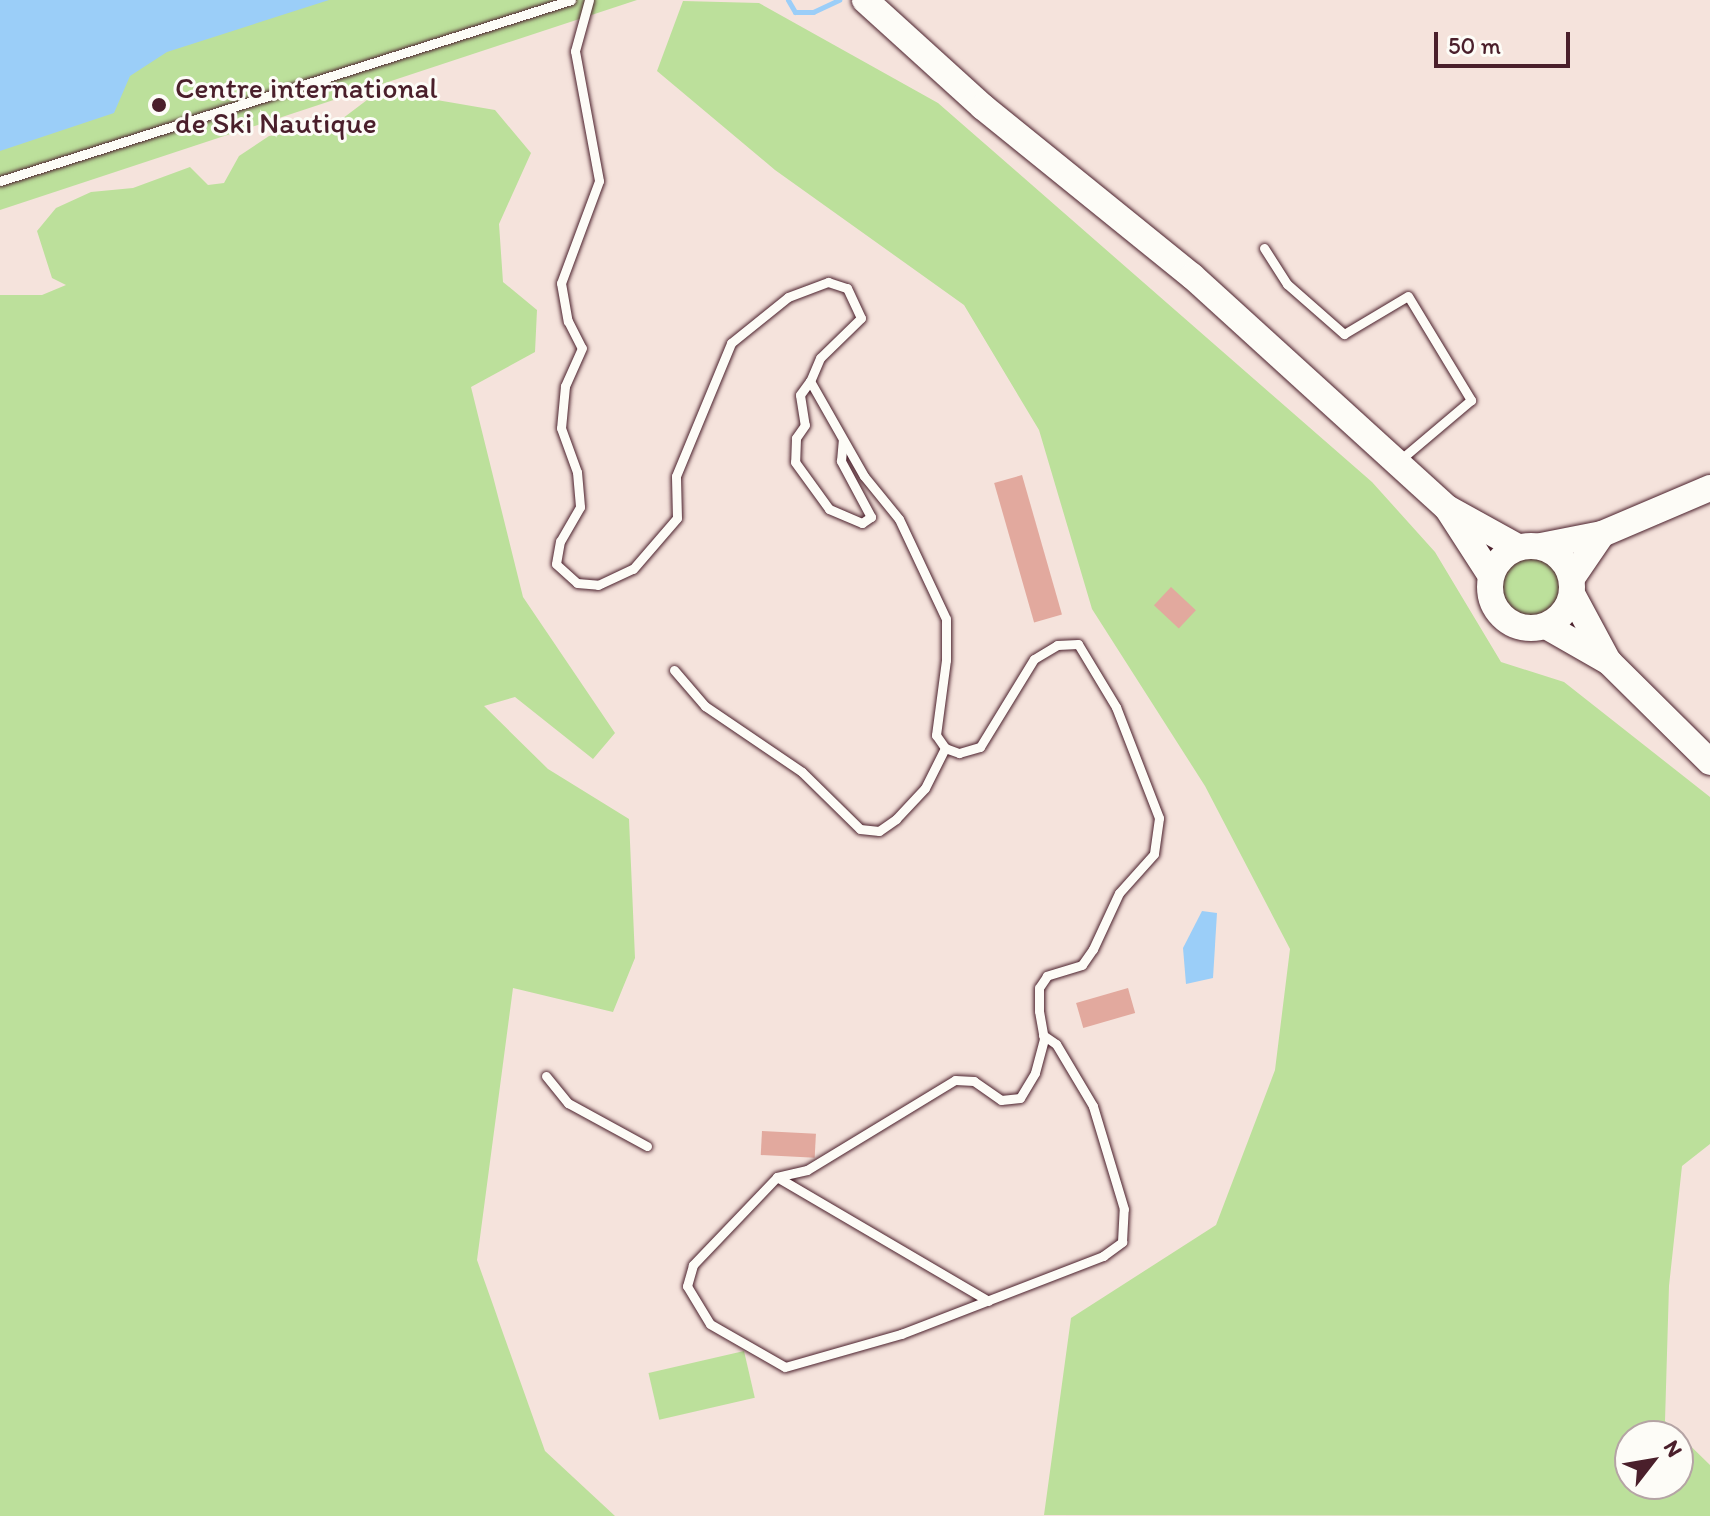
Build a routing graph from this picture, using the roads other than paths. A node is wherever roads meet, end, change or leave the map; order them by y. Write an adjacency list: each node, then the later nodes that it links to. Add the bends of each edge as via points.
1 (571, 0): 4 (lane)
2 (589, 0): 6 (lane, via 575,51 599,181 561,283 568,321 582,348 565,386 561,428 577,472 580,507 560,541 556,564 577,583 598,585 644,559 677,518 676,476 731,343 788,297 828,282 847,288 861,318 820,358)
3 (872, 7): 8 (main road, via 1192,276)
4 (0, 181)
5 (1264, 248): 8 (lane, via 1287,284 1344,334 1408,296 1471,400)
6 (810, 381): 7 (lane); 7 (lane, via 800,395 805,425 796,438 795,462 829,509 862,523 871,517 841,461)
7 (843, 440): 18 (lane, via 899,519 946,619 936,735)
8 (1398, 462): 10 (main road)
9 (1710, 488): 11 (main road)
10 (1447, 508): 12 (main road); 13 (main road)
11 (1602, 534): 12 (main road); 14 (main road)
12 (1530, 547): 13 (main road, via 1502,558); 14 (main road, via 1565,563)
13 (1491, 576): 15 (main road, via 1490,595 1499,613 1528,629)
14 (1572, 586): 15 (main road, via 1562,616); 16 (main road)
15 (1546, 626): 16 (main road)
16 (1609, 662): 19 (main road)
17 (674, 670): 18 (lane, via 705,706 802,772 860,829 879,831 896,819 925,788)
18 (945, 748): 20 (lane, via 959,753 980,747 1034,659 1057,645 1078,644 1142,764 1159,818 1154,854 1119,893 1082,965 1047,976 1039,988)
19 (1710, 762)
20 (1043, 1035): 23 (lane, via 1035,1073 1020,1098 1001,1100 974,1081 955,1080 807,1170); 24 (lane, via 1056,1044 1093,1106 1124,1209 1122,1242 1103,1256)
21 (546, 1076): 22 (lane, via 568,1103)
22 (647, 1146)
23 (777, 1177): 24 (lane); 24 (lane, via 693,1265 687,1286 710,1324 761,1356 785,1367 901,1334)
24 (988, 1301)

